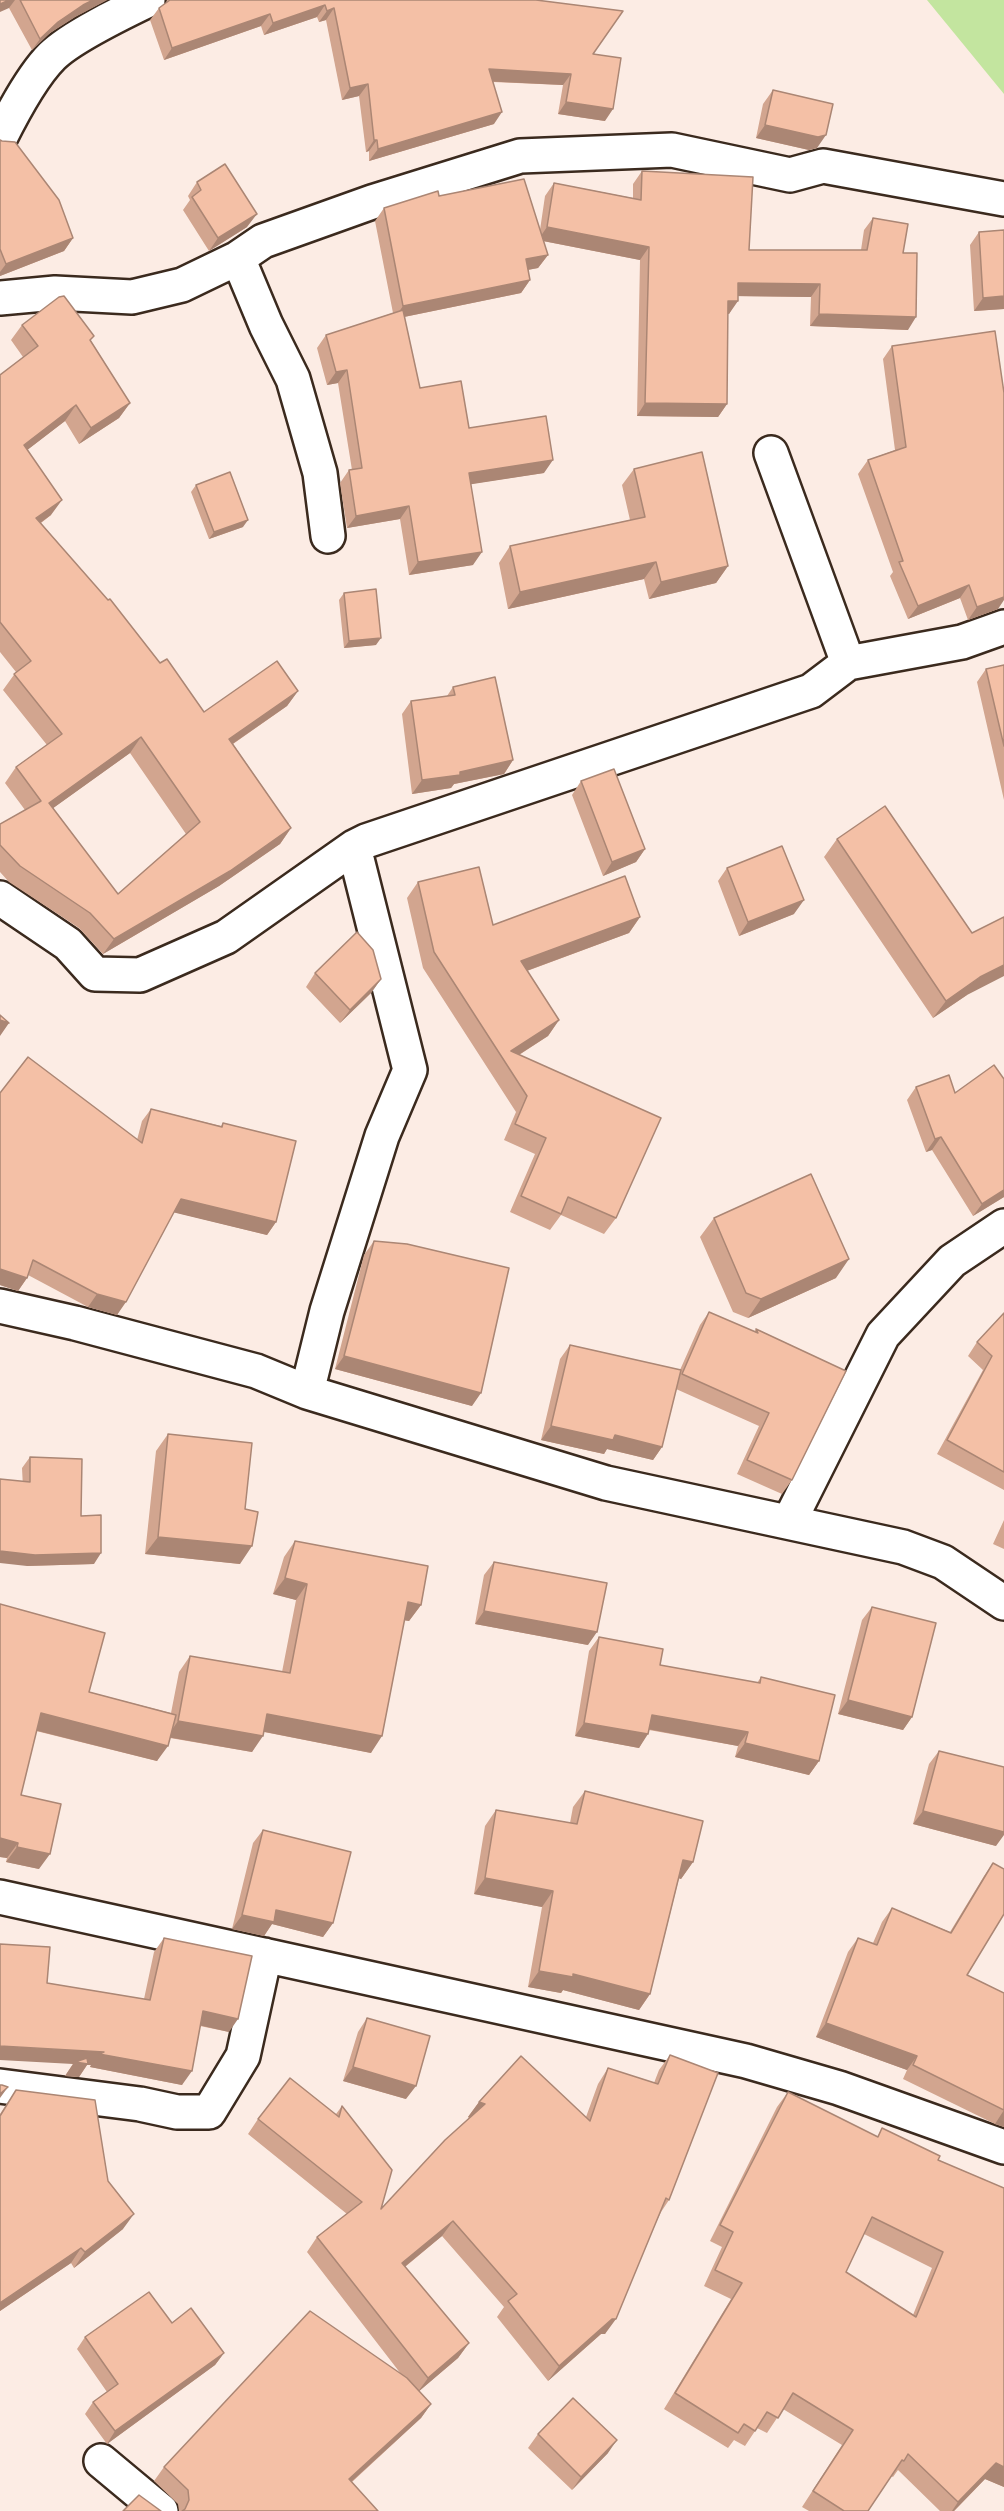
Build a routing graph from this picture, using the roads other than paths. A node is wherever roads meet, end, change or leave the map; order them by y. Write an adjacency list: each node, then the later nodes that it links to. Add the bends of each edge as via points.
1 (148, 0): 2 (street, via 52,55 14,110)
2 (0, 138)
3 (1004, 199): 4 (street, via 823,166 790,175 672,150 520,156 263,241)
4 (238, 258): 5 (street, via 182,285 132,297 55,293); 7 (street, via 293,379 320,473)
5 (0, 298)
6 (771, 453): 9 (street)
7 (328, 536)
8 (1004, 627): 9 (street, via 962,642)
9 (848, 663): 10 (street, via 811,691)
10 (354, 847): 11 (street, via 226,937 140,975 95,974 68,944); 14 (street, via 410,1070 382,1136 327,1311)
11 (0, 898)
12 (1004, 1226): 15 (street, via 952,1261 883,1335)
13 (0, 1306): 14 (street, via 256,1371)
14 (307, 1392): 15 (street, via 606,1484)
15 (789, 1522): 16 (street, via 903,1546 943,1562)
16 (1004, 1603)
17 (0, 1897): 18 (street)
18 (265, 1955): 19 (street, via 243,2056 209,2112 177,2112); 20 (street, via 746,2061 839,2088)
19 (0, 2086)
20 (1004, 2147)
21 (101, 2461): 22 (street)
22 (161, 2511)

